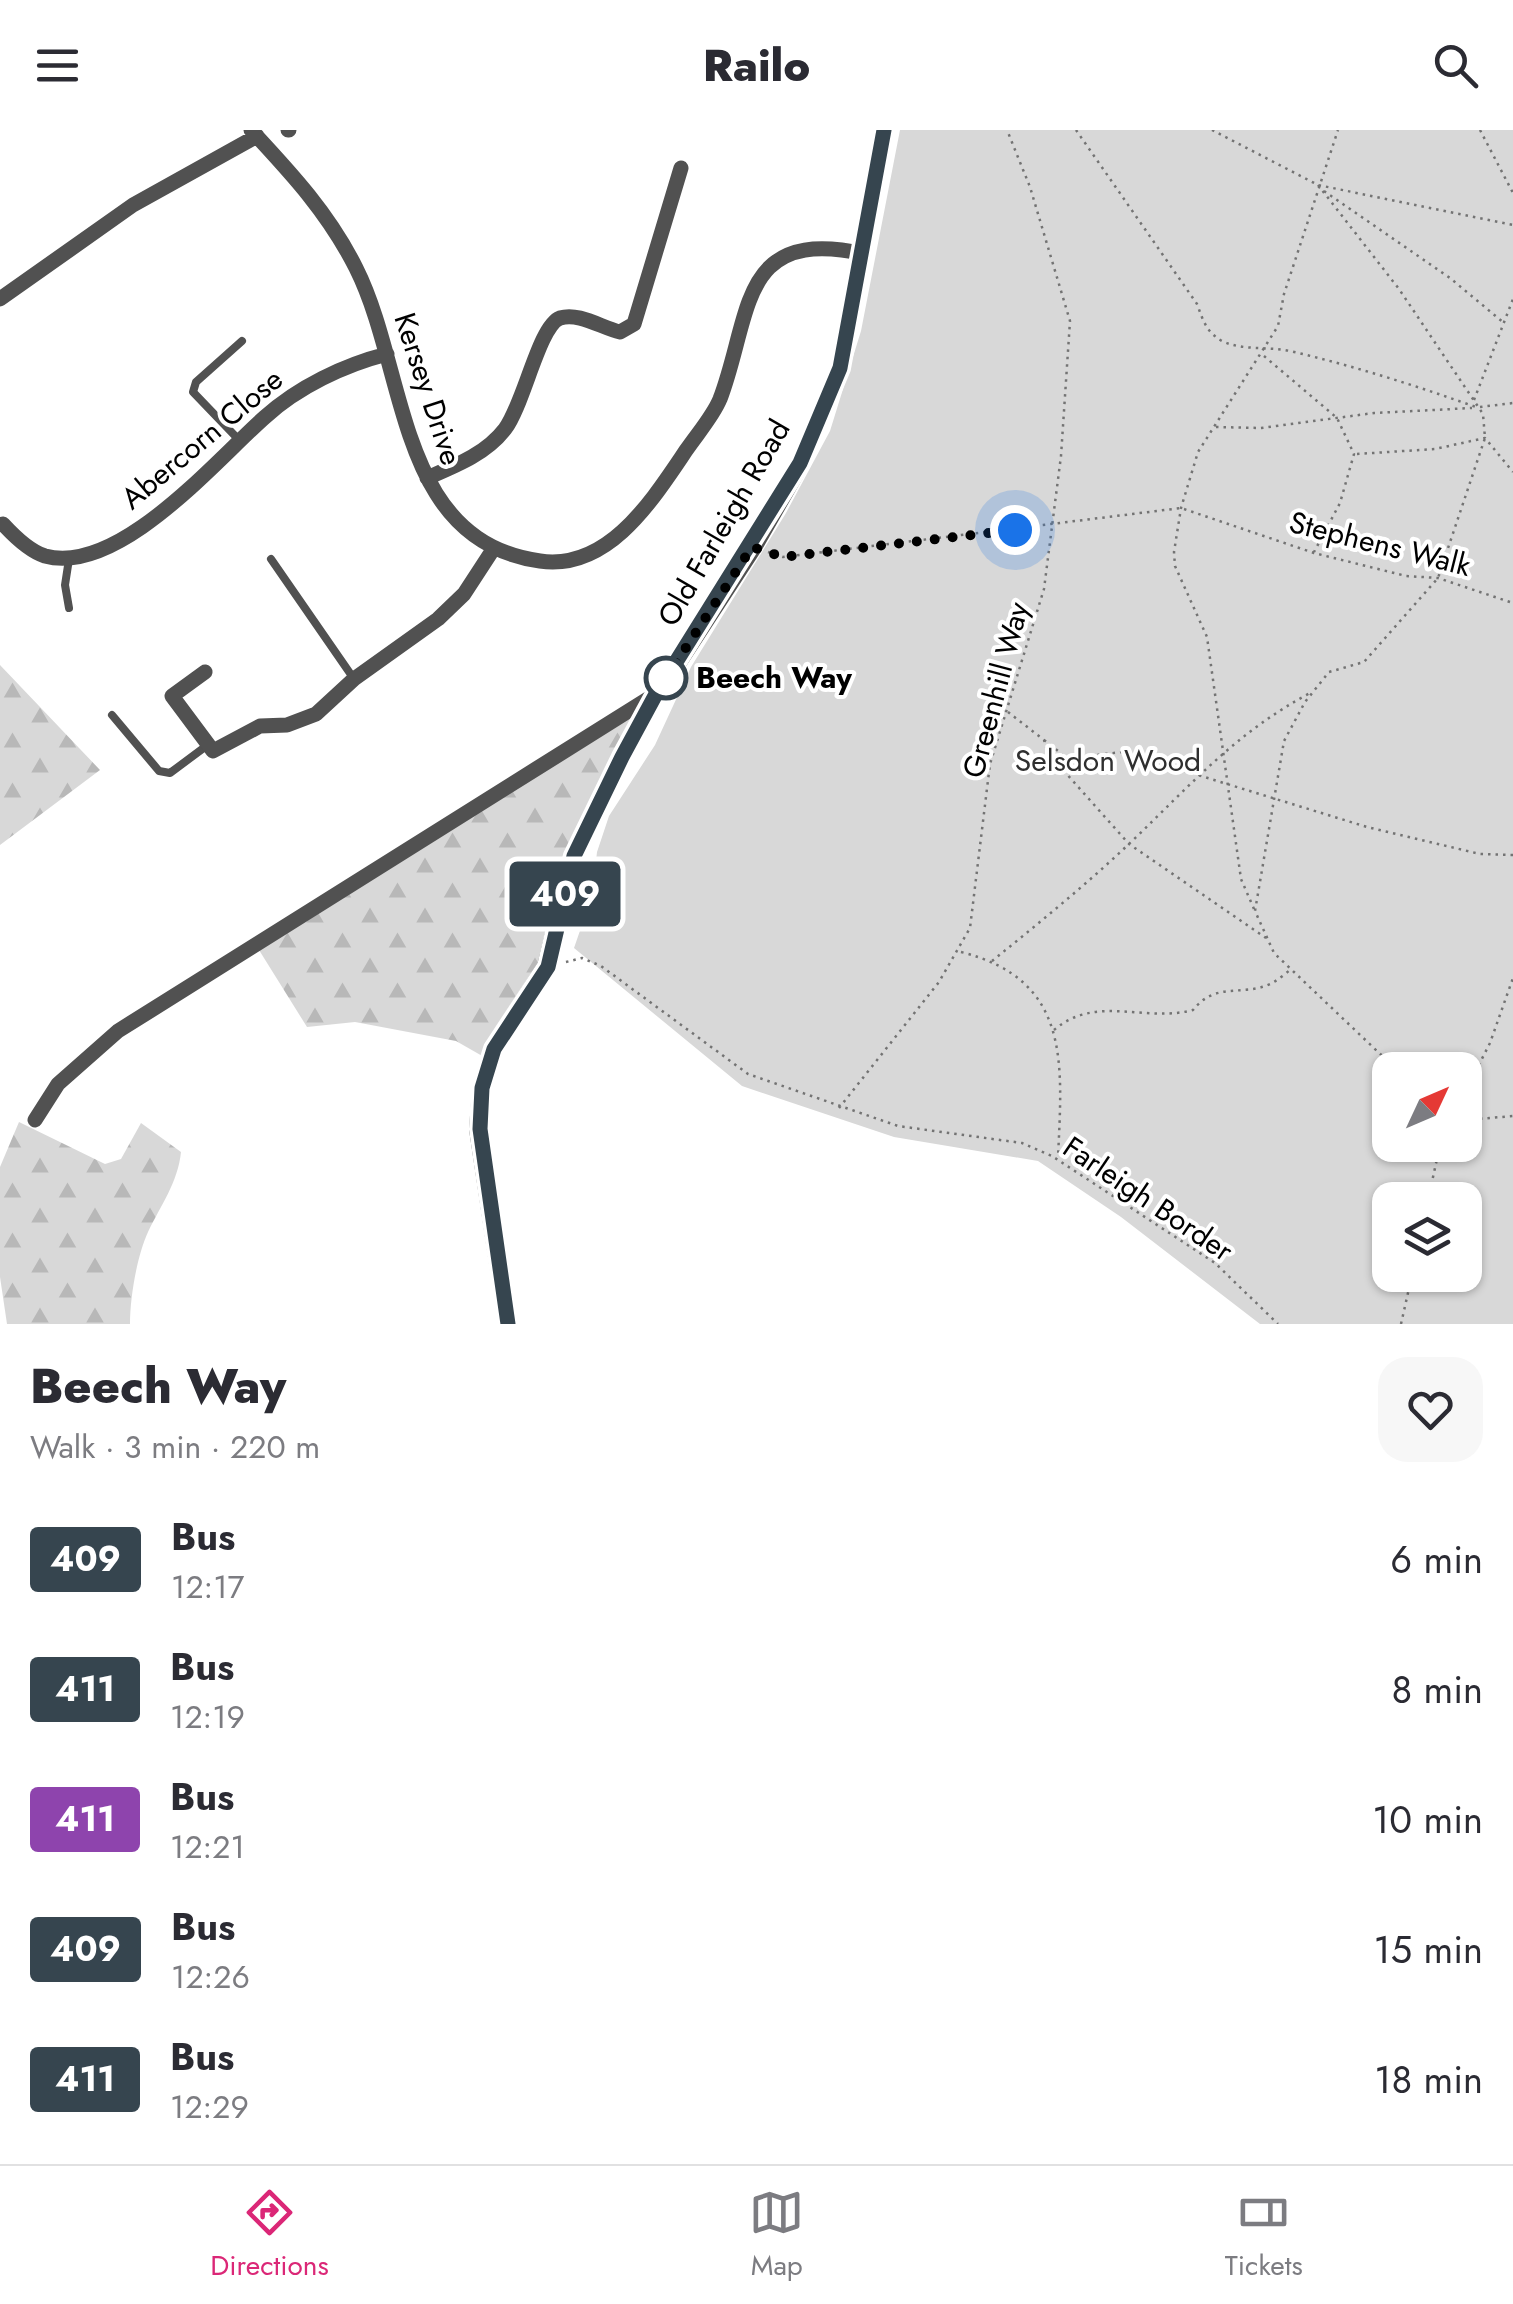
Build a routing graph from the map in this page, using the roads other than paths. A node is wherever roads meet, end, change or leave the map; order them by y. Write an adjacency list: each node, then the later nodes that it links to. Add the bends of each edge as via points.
1 (884, 130): 4 (street, Old Farleigh Road)
2 (254, 133): 5 (street, via 133,205); 7 (street, Kersey Drive, via 334,229 358,270)
3 (681, 168): 9 (street, via 634,324 620,332 578,317 554,322 503,432 471,458)
4 (864, 254): 11 (street, Kersey Drive, via 826,246 794,252 766,270 746,303 719,401 650,504 598,551 565,565); 17 (street, Old Farleigh Road, via 840,368 800,463)
5 (0, 299)
6 (242, 341): 8 (lane, via 193,392)
7 (387, 354): 8 (street, Abercorn Close, via 300,391); 9 (street, Kersey Drive)
8 (240, 442): 12 (street, Abercorn Close, via 175,505 137,530)
9 (426, 478): 11 (street, Kersey Drive, via 474,540)
10 (3, 524): 12 (street, via 43,556)
11 (494, 548): 16 (street, via 438,619)
12 (69, 559): 14 (lane)
13 (272, 559): 16 (lane)
14 (68, 608)
15 (205, 672): 19 (street, via 172,696)
16 (354, 679): 19 (street, via 316,714 260,726 213,751)
17 (656, 694): 20 (street, via 118,1031 58,1084); 21 (street, Old Farleigh Road, via 574,856 548,967 494,1049 482,1088 480,1129)
18 (112, 715): 19 (lane, via 159,770 170,773)
19 (208, 744)
20 (35, 1120)
21 (508, 1324)

